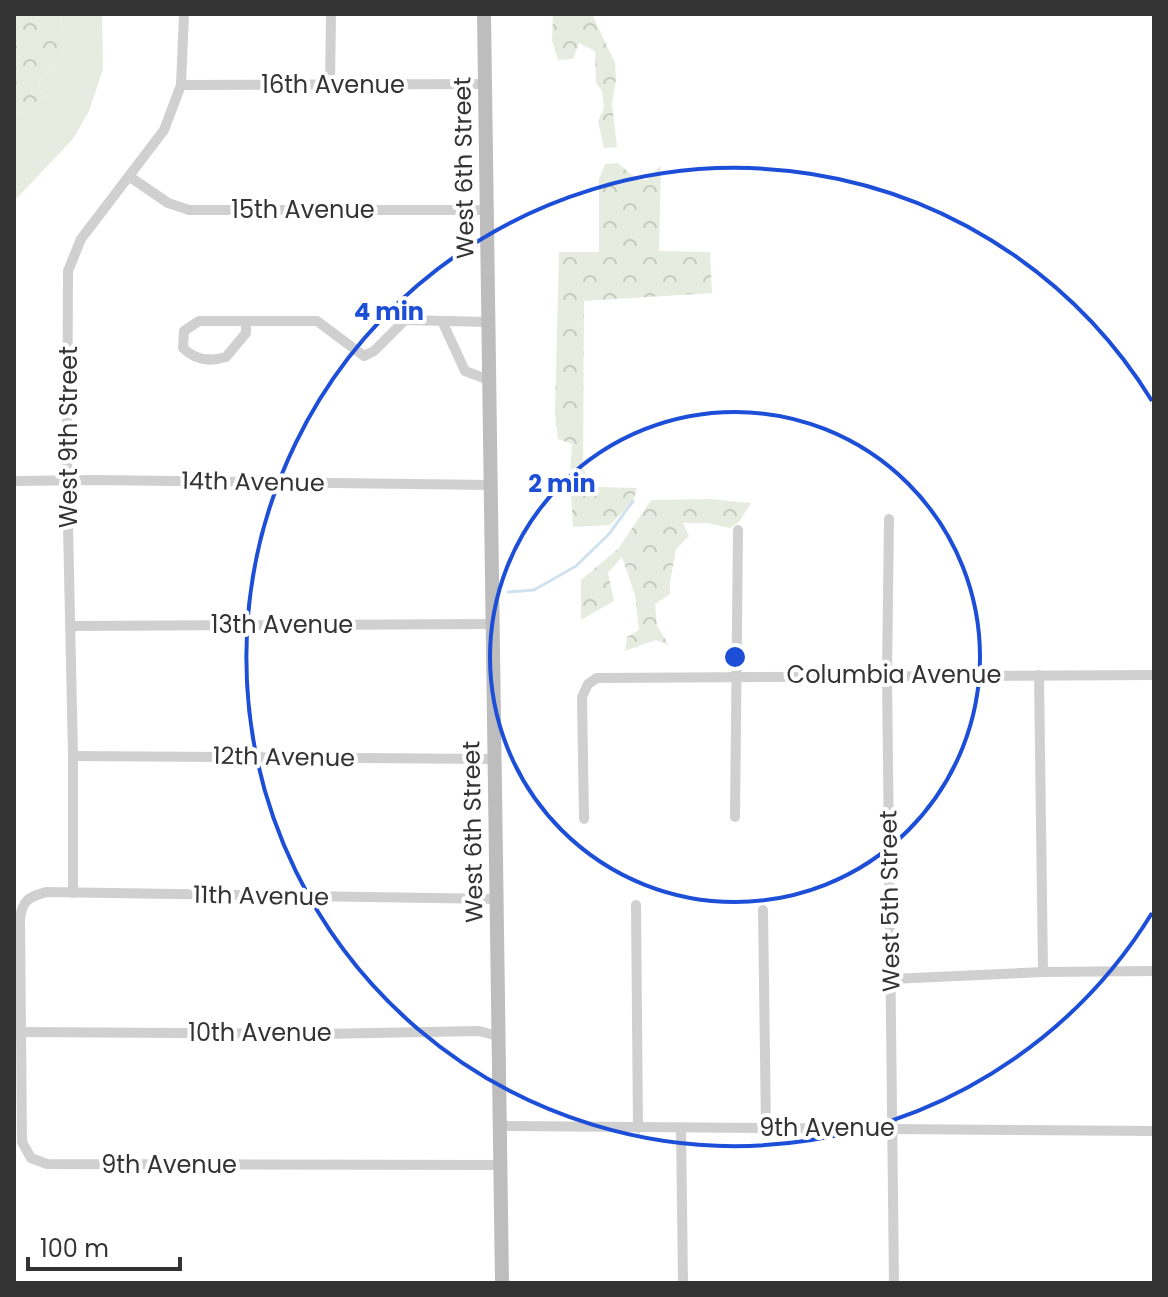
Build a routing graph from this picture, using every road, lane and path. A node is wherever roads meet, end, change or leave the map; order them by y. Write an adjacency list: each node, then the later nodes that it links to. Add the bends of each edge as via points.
1 (184, 14): 5 (street, West 9th Street)
2 (331, 14): 6 (street)
3 (484, 14): 4 (street, West 6th Street)
4 (485, 84): 6 (street, 16th Avenue); 8 (street, West 6th Street)
5 (181, 85): 6 (street, 16th Avenue); 7 (street, West 9th Street, via 164,130)
6 (330, 85)
7 (130, 177): 8 (street, 15th Avenue, via 168,203 189,210); 13 (street, West 9th Street, via 81,239 68,271)
8 (486, 210): 11 (street, West 6th Street)
9 (246, 321): 9 (street, via 194,323 184,331 183,348 204,359 226,357 246,333); 10 (street, via 317,321 364,356 405,320)
10 (442, 321): 11 (street); 12 (street, via 465,371)
11 (488, 322): 12 (street, West 6th Street)
12 (489, 380): 15 (street, West 6th Street)
13 (67, 480): 14 (street, 14th Avenue); 15 (street, 14th Avenue); 19 (street, West 9th Street)
14 (14, 481)
15 (491, 485): 18 (street, West 6th Street)
16 (889, 519): 21 (street, West 5th Street)
17 (738, 530): 20 (street)
18 (492, 624): 19 (street, 13th Avenue); 25 (street, West 6th Street)
19 (71, 626): 24 (street, West 9th Street)
20 (736, 675): 21 (street, Columbia Avenue); 26 (street); 27 (street, Columbia Avenue, via 597,678 588,684 582,697)
21 (887, 675): 22 (street, Columbia Avenue); 34 (street, West 5th Street)
22 (1039, 675): 23 (street, Columbia Avenue); 33 (street)
23 (1154, 675)
24 (73, 756): 25 (street, 12th Avenue); 28 (street, West 9th Street)
25 (494, 759): 29 (street, West 6th Street)
26 (735, 817)
27 (584, 819)
28 (73, 893): 29 (street, 11th Avenue); 35 (street, 11th Avenue, via 47,892 28,899 21,909)
29 (497, 899): 36 (street, West 6th Street)
30 (636, 905): 38 (street)
31 (763, 910): 40 (street)
32 (1154, 971): 33 (street)
33 (1043, 972): 34 (street)
34 (891, 979): 41 (street, West 5th Street)
35 (21, 1032): 36 (street, 10th Avenue, via 479,1031); 43 (street, 9th Avenue, via 22,1142 31,1158 47,1164)
36 (498, 1036): 37 (street, West 6th Street)
37 (500, 1126): 38 (street, 9th Avenue); 43 (street, West 6th Street)
38 (638, 1128): 39 (street, 9th Avenue)
39 (681, 1128): 40 (street, 9th Avenue); 45 (street)
40 (766, 1128): 41 (street, 9th Avenue)
41 (892, 1128): 42 (street, 9th Avenue); 46 (street, West 5th Street)
42 (1154, 1131)
43 (501, 1165): 44 (street, West 6th Street)
44 (502, 1283)
45 (683, 1283)
46 (894, 1283)

